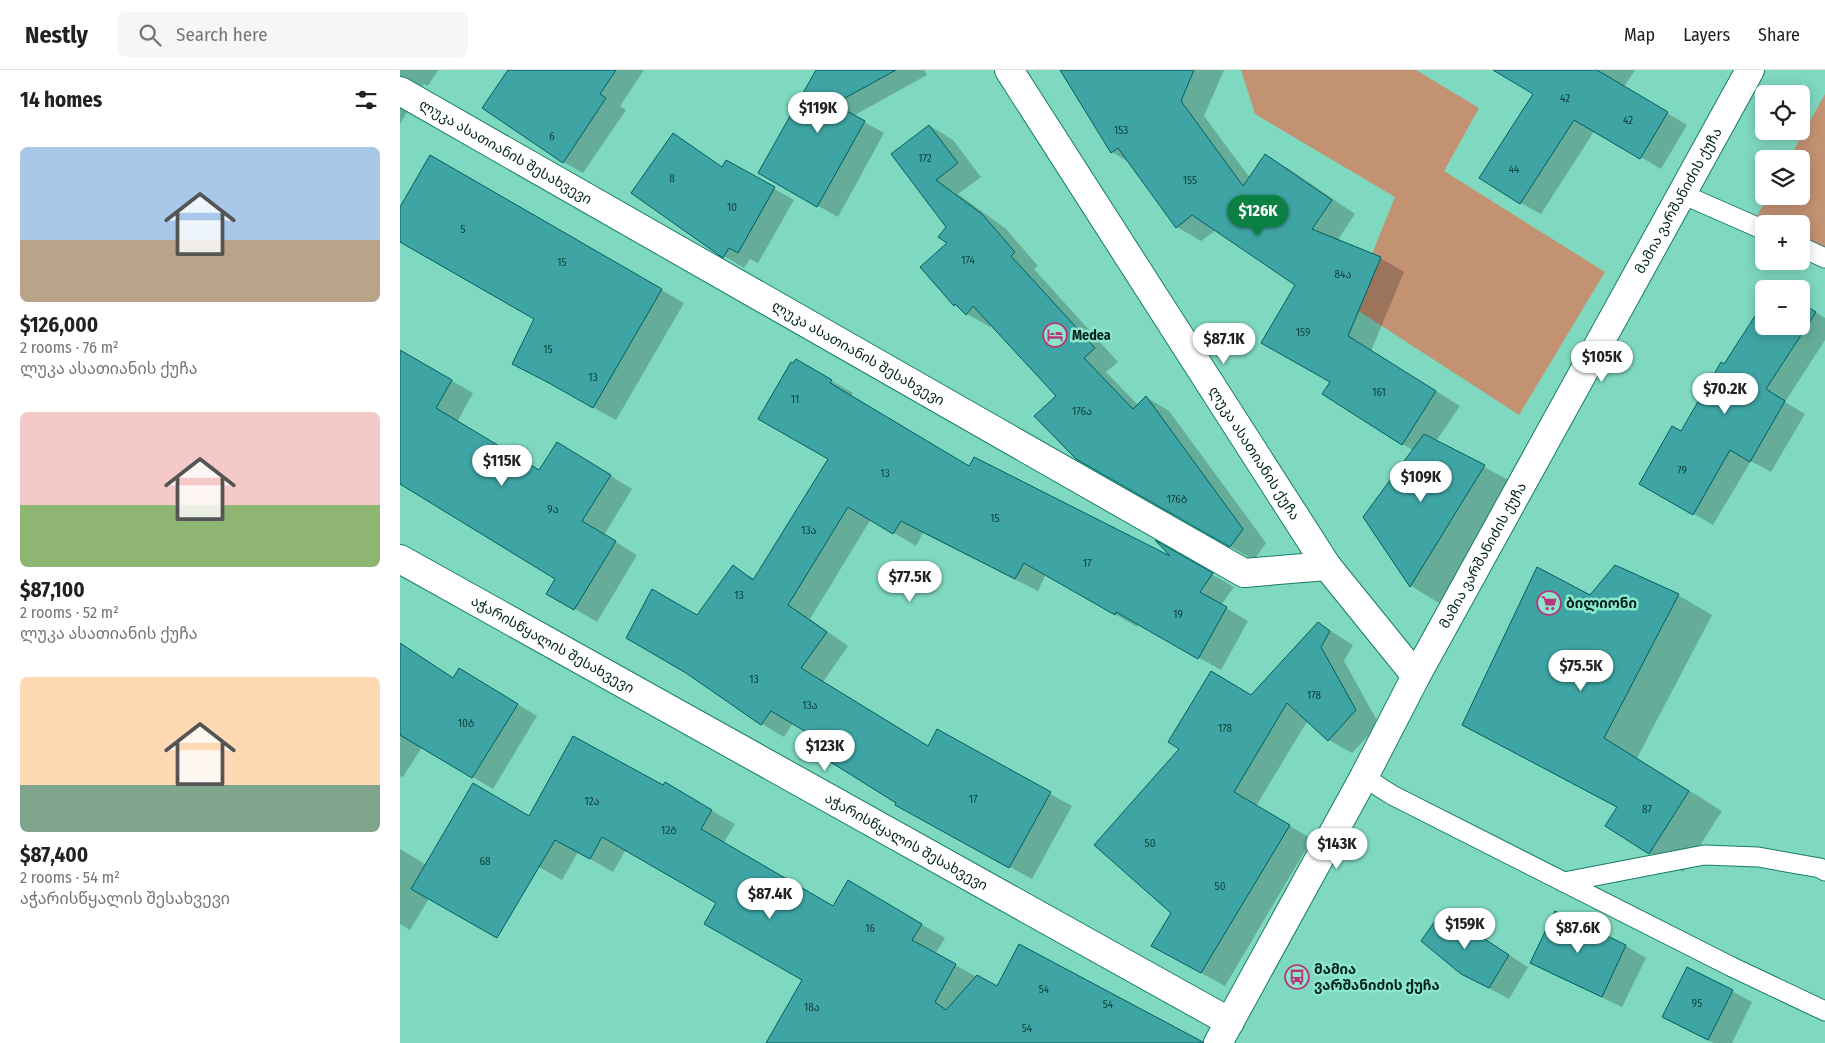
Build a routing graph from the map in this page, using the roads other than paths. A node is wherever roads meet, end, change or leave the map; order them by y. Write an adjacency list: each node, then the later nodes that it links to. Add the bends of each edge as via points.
1 (1009, 70): 9 (street, ლუკა ასათიანის ქუჩა)
2 (1750, 70): 4 (street, მამია ვარშანიძის ქუჩა)
3 (400, 91): 9 (street, ლუკა ასათიანის შესახვევი, via 1244,573)
4 (1682, 194): 5 (lane); 10 (street, მამია ვარშანიძის ქუჩა)
5 (1755, 226)
6 (1810, 251): 7 (lane)
7 (1825, 258)
8 (400, 559): 15 (street, აჭარისწყალის შესახვევი)
9 (1327, 566): 10 (street, ლუკა ასათიანის ქუჩა)
10 (1416, 676): 11 (street, მამია ვარშანიძის ქუჩა)
11 (1364, 777): 13 (lane, via 1392,795); 15 (street, მამია ვარშანიძის ქუჩა)
12 (1825, 871): 13 (lane, via 1758,857 1704,855)
13 (1564, 882): 14 (lane)
14 (1825, 1012)
15 (1224, 1033)

